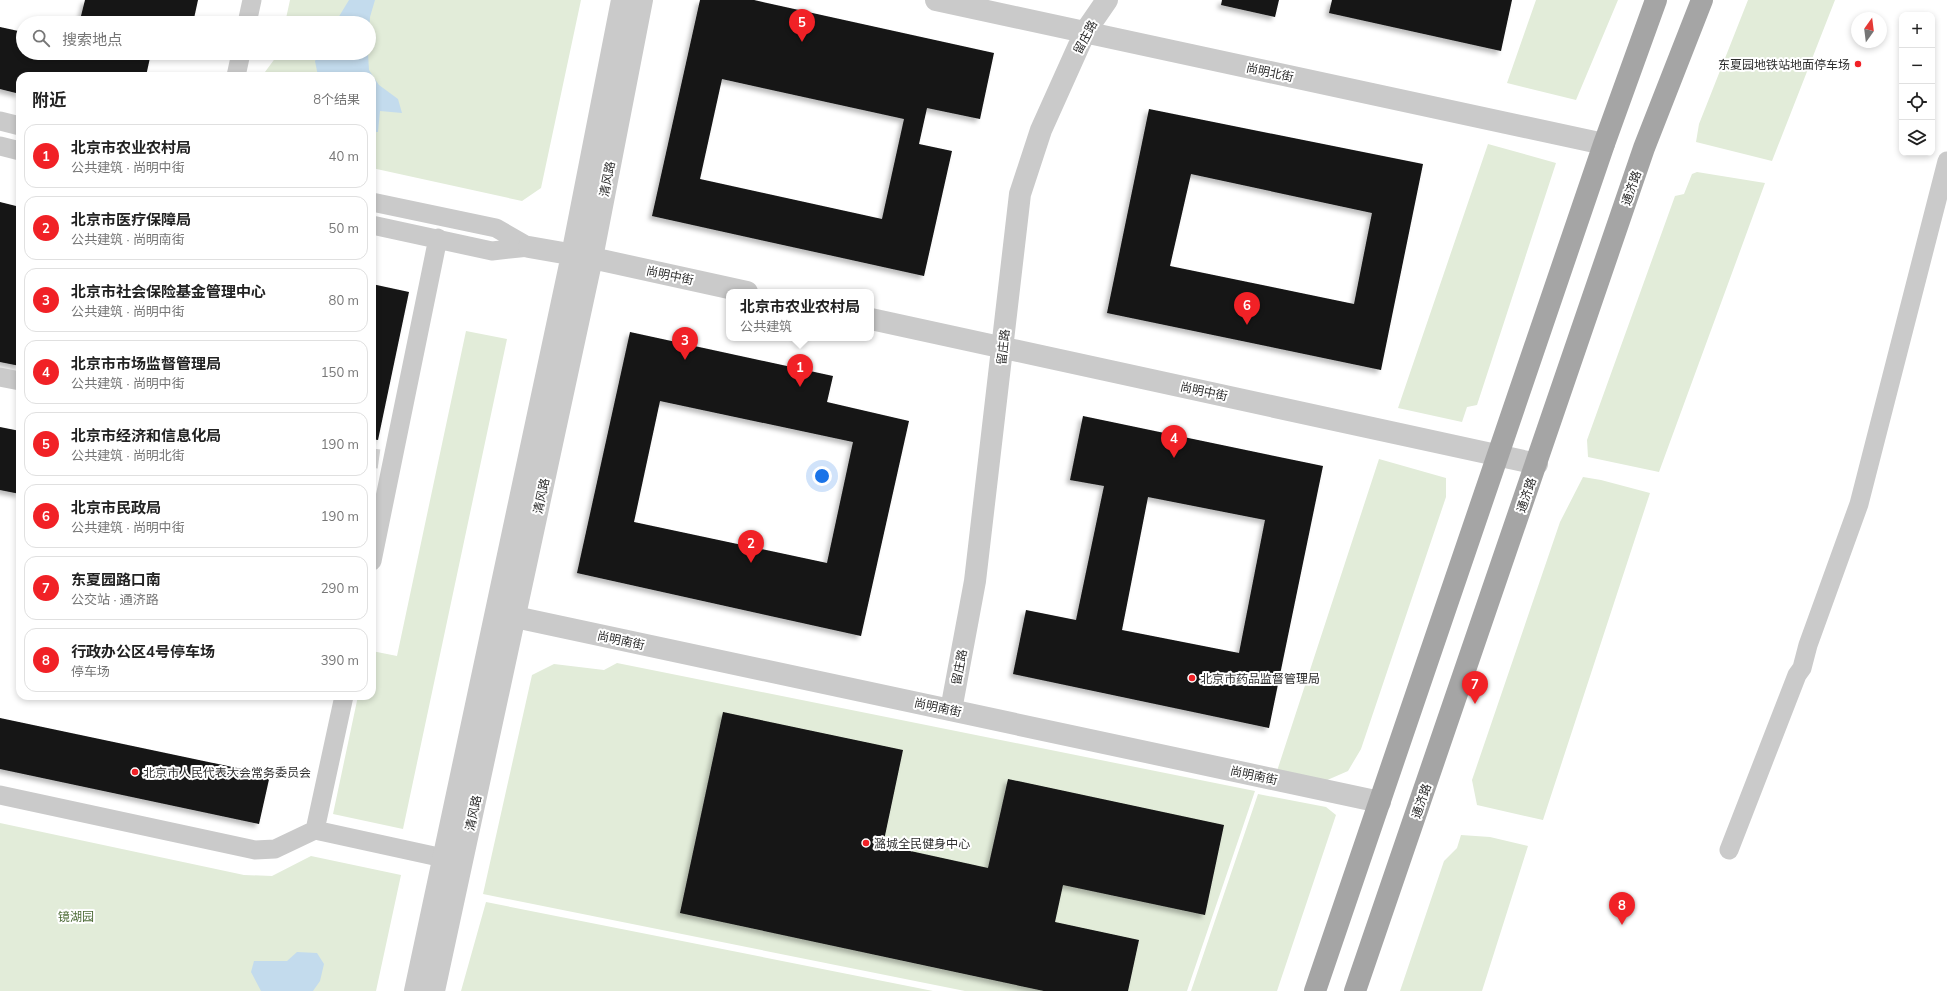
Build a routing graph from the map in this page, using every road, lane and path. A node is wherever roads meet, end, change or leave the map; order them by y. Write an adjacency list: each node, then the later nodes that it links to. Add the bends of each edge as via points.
1 (252, 0): 8 (street)
2 (622, 0): 22 (street, 清风路)
3 (642, 0): 22 (street, 清风路)
4 (936, 0): 9 (street, 尚明北街)
5 (1107, 0): 9 (street, 留庄路)
6 (1656, 0): 14 (main road)
7 (1702, 0): 29 (main road, 通济路, via 1644,148)
8 (249, 16)
9 (1085, 32): 14 (street, 尚明北街); 25 (street, 留庄路, via 1041,130 1020,194)
10 (239, 60): 11 (street)
11 (237, 72)
12 (0, 121): 13 (street)
13 (16, 125)
14 (1604, 144): 28 (main road)
15 (0, 146): 16 (street)
16 (16, 150)
17 (1947, 161): 37 (street, via 1858,504 1802,668)
18 (376, 203): 21 (street, via 496,228)
19 (376, 225): 20 (street)
20 (438, 238): 21 (street, via 492,251); 30 (street, via 386,461)
21 (529, 247): 22 (street, 尚明中街)
22 (582, 256): 23 (street, 尚明中街); 31 (street, 清风路)
23 (734, 289)
24 (874, 320): 25 (street, 尚明中街)
25 (1003, 348): 28 (street, 尚明中街); 33 (street, 留庄路, via 975,581)
26 (0, 377): 27 (street)
27 (16, 380)
28 (1498, 456): 29 (street, 尚明中街); 35 (main road)
29 (1537, 464): 42 (main road, 通济路)
30 (376, 532)
31 (505, 615): 33 (street, 尚明南街); 38 (street, 清风路)
32 (343, 700): 36 (street)
33 (950, 710): 35 (street, 尚明南街)
34 (0, 795): 36 (street, via 255,850 275,849)
35 (1380, 802): 41 (main road)
36 (316, 830): 38 (street)
37 (1728, 850)
38 (453, 860): 39 (street, 清风路); 40 (street, 清风路)
39 (415, 991)
40 (434, 991)
41 (1315, 991)
42 (1355, 991)

